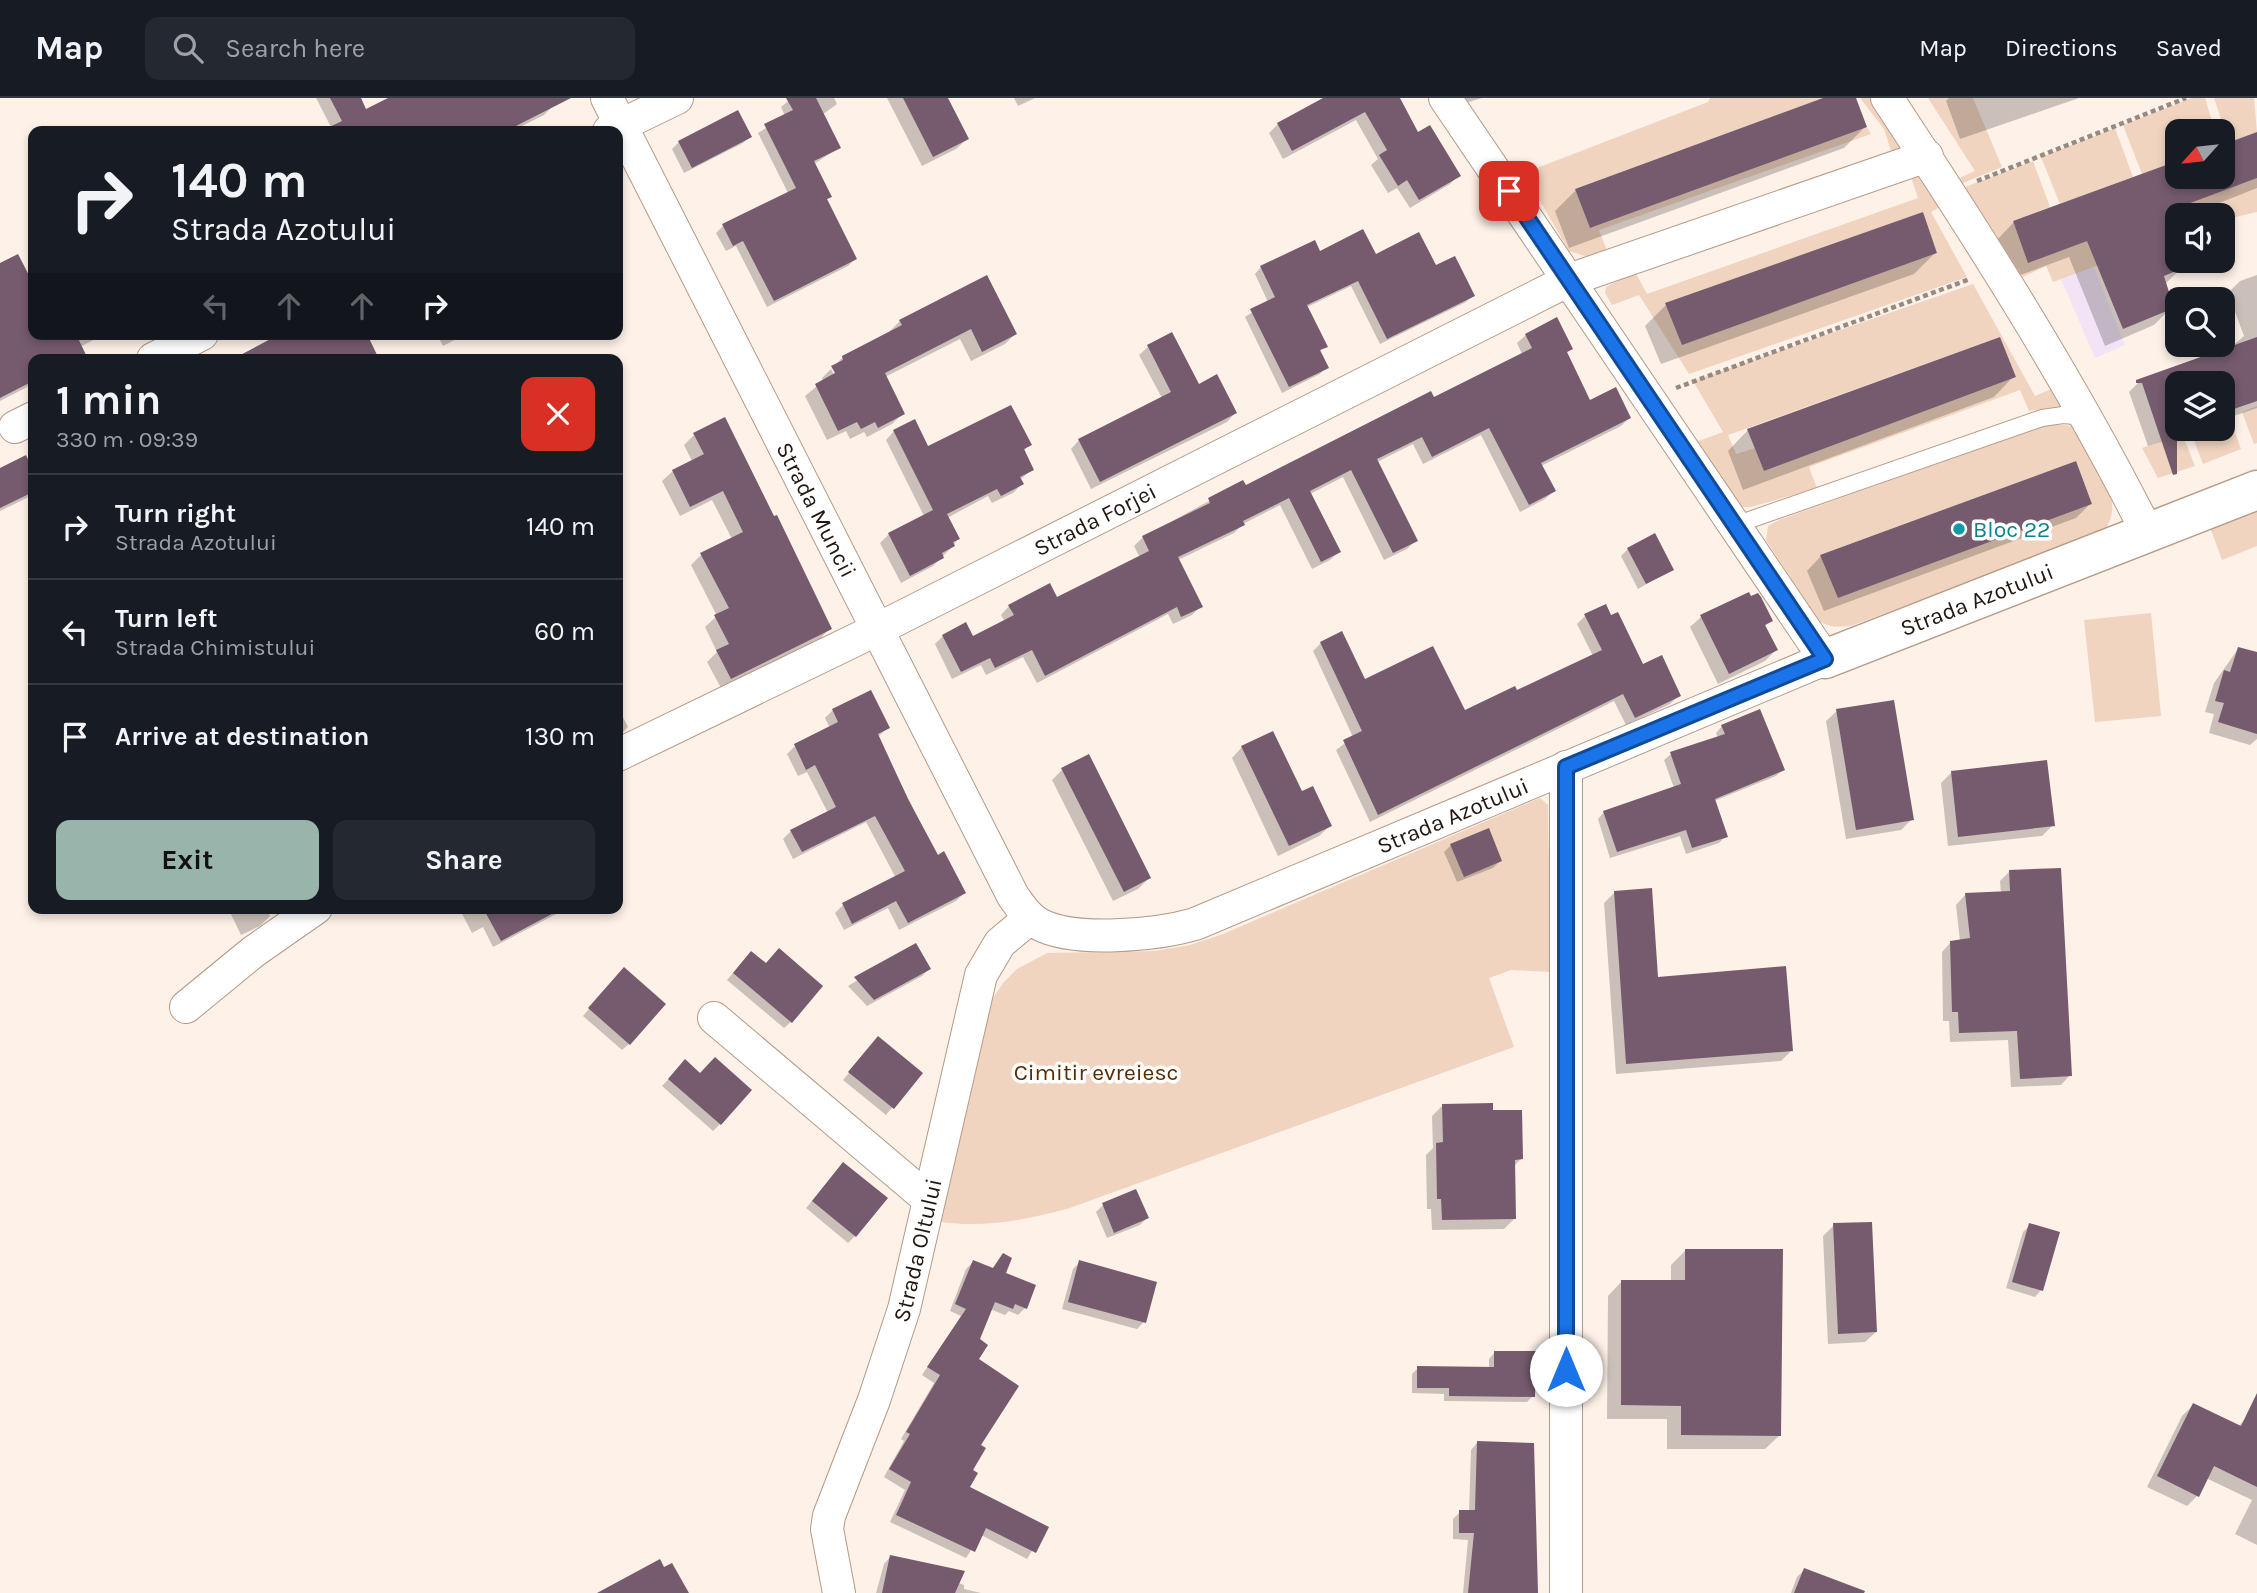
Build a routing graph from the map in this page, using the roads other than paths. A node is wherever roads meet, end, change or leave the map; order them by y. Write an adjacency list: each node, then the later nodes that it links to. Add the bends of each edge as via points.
1 (677, 98): 4 (street)
2 (1445, 98): 7 (street)
3 (1887, 98): 6 (street)
4 (612, 118)
5 (623, 139): 14 (street, Strada Muncii)
6 (1927, 156): 7 (street, Strada Forjei); 10 (street)
7 (1569, 281): 12 (street); 14 (street, Strada Forjei)
8 (190, 340): 9 (street)
9 (163, 354)
10 (2086, 417): 12 (lane, via 2042,418); 13 (street)
11 (2257, 490): 13 (street, Strada Azotului)
12 (1735, 525): 15 (street)
13 (2147, 532): 15 (street, Strada Azotului)
14 (878, 629): 16 (street, Strada Forjei); 19 (street, Strada Muncii, via 1013,896)
15 (1825, 659): 17 (street, Strada Azotului)
16 (623, 753)
17 (1566, 767): 19 (street, Strada Azotului, via 1175,930 1108,935 1055,930); 24 (street)
18 (307, 914): 20 (street)
19 (1030, 918): 22 (street, Strada Oltului, via 1000,943 981,975)
20 (186, 1007)
21 (714, 1018): 22 (street)
22 (928, 1199): 23 (street, Strada Oltului, via 890,1355 829,1516 827,1529)
23 (839, 1593)
24 (1566, 1593)

